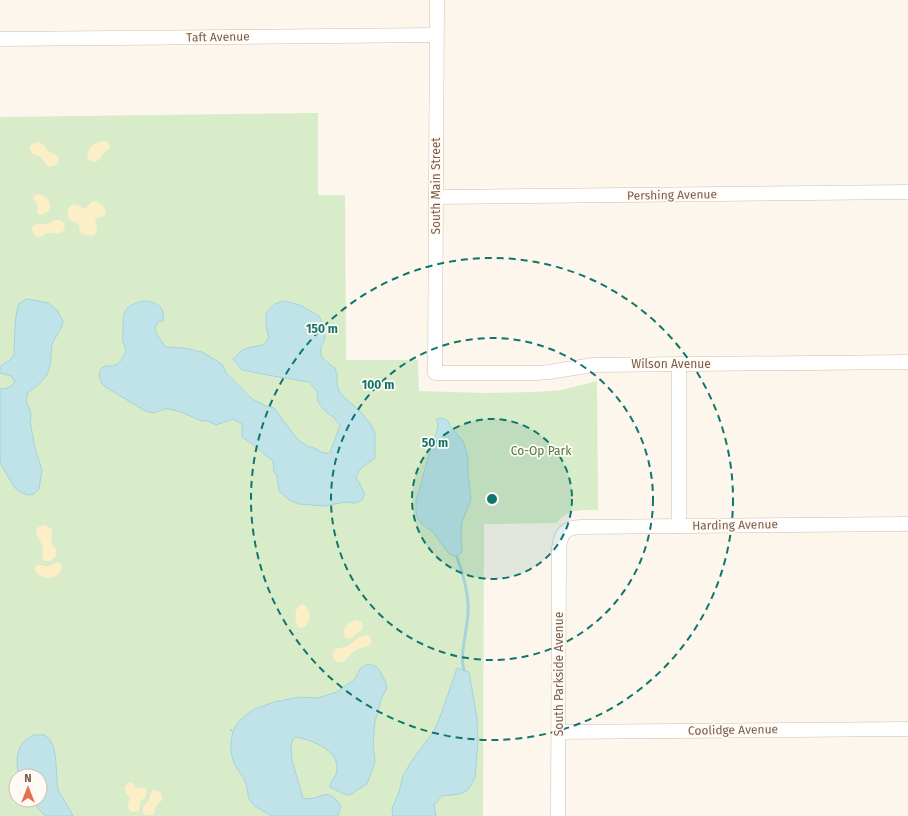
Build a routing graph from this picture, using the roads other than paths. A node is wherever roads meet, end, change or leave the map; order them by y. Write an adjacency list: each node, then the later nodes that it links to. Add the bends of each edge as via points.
1 (437, 0): 2 (street, South Main Street)
2 (436, 35): 3 (street, Taft Avenue); 5 (street, South Main Street)
3 (0, 39)
4 (908, 192): 5 (street, Pershing Avenue)
5 (436, 197): 8 (street, South Main Street)
6 (908, 362): 7 (street, Wilson Avenue)
7 (679, 364): 8 (street, Wilson Avenue, via 593,365 538,373); 10 (street)
8 (435, 373)
9 (908, 524): 10 (street, Harding Avenue)
10 (679, 526): 11 (street, Harding Avenue, via 573,527)
11 (564, 532): 13 (street, South Parkside Avenue, via 559,548)
12 (908, 729): 13 (street, Coolidge Avenue)
13 (558, 732): 14 (street, South Parkside Avenue)
14 (558, 816)

